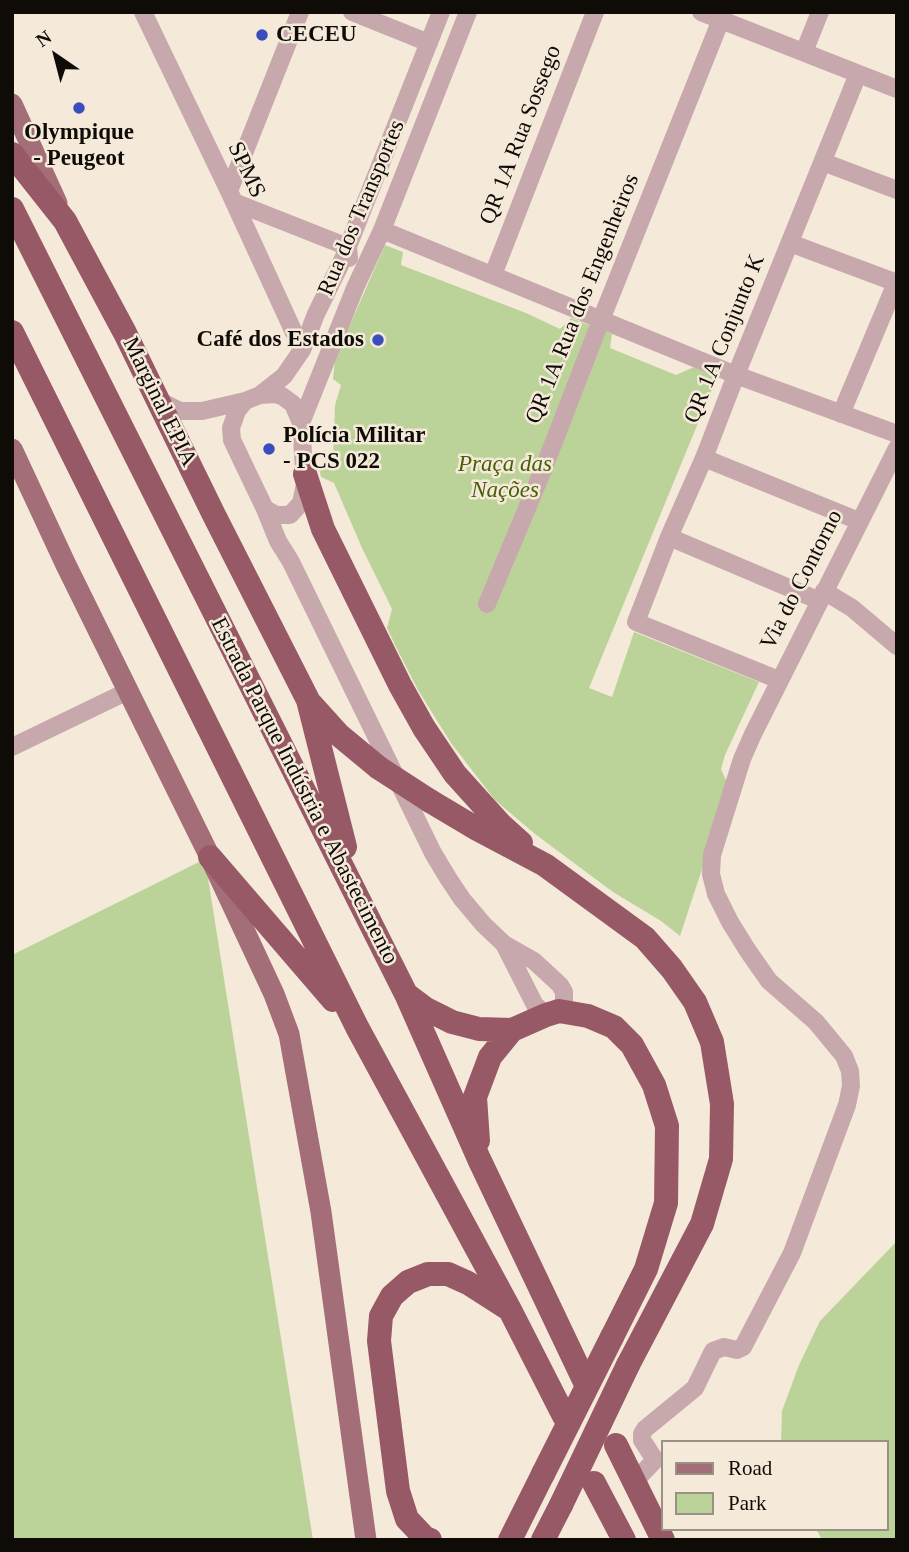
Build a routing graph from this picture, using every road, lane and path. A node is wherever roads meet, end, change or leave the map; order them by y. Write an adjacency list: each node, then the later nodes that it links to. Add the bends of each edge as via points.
1 (143, 12): 20 (street, SPMS)
2 (300, 12): 20 (street)
3 (352, 12): 10 (street)
4 (441, 12): 10 (street, Rua dos Transportes)
5 (468, 12): 15 (street, Rua dos Transportes)
6 (595, 12): 27 (street, QR 1A Rua Sossego)
7 (701, 12): 9 (street)
8 (820, 12): 11 (street)
9 (723, 16): 11 (street); 29 (street, QR 1A Rua dos Engenheiros)
10 (429, 43): 13 (street, Rua dos Transportes)
11 (804, 52): 12 (street)
12 (859, 74): 14 (street); 18 (street, QR 1A Conjunto K)
13 (412, 83): 15 (street); 25 (street, Rua dos Transportes)
14 (897, 89)
15 (436, 93): 23 (street, Rua dos Transportes)
16 (12, 104): 22 (main road, Marginal EPIA)
17 (12, 154): 22 (highway)
18 (823, 162): 19 (street); 24 (street, QR 1A Conjunto K)
19 (897, 190)
20 (232, 196): 25 (street); 31 (street, SPMS)
21 (12, 209): 56 (highway, Estrada Parque Indústria e Abastecimento)
22 (65, 220): 34 (highway, Marginal EPIA)
23 (382, 230): 26 (street, Rua dos Transportes); 27 (street)
24 (790, 243): 28 (street); 32 (street, QR 1A Conjunto K)
25 (348, 247): 26 (street, via 349,262); 31 (street, Rua dos Transportes)
26 (363, 269): 36 (street, Rua dos Transportes)
27 (493, 275): 29 (street)
28 (896, 283): 35 (street)
29 (601, 320): 32 (street); 48 (street, QR 1A Rua dos Engenheiros)
30 (12, 332): 60 (highway)
31 (302, 350): 33 (street, Rua dos Transportes, via 284,376)
32 (736, 375): 35 (street); 40 (street, QR 1A Conjunto K)
33 (253, 398): 34 (street, Rua dos Transportes, via 201,411 180,411); 36 (street, via 282,396 293,404); 42 (street, via 237,411 232,440)
34 (158, 400): 52 (highway, Marginal EPIA)
35 (841, 414): 37 (street)
36 (301, 423): 41 (street)
37 (897, 434)
38 (897, 448): 44 (street, Via do Contorno)
39 (12, 449): 51 (main road)
40 (704, 458): 44 (street); 45 (street, QR 1A Conjunto K)
41 (305, 474): 43 (street, via 304,495); 55 (highway, via 323,529 424,728 455,774)
42 (265, 509): 43 (street); 46 (street)
43 (290, 515): 46 (street)
44 (859, 521): 47 (street, Via do Contorno)
45 (669, 537): 47 (street); 50 (street, QR 1A Conjunto K, via 636,622)
46 (291, 562): 57 (street, via 433,853 461,899)
47 (822, 596): 49 (street, via 852,608); 50 (street, Via do Contorno)
48 (487, 604)
49 (897, 646)
50 (779, 680): 67 (street, Via do Contorno, via 742,759 710,874 716,894 769,981 816,1022 844,1056 851,1086 792,1253 743,1347 713,1351 695,1388 645,1429 642,1440 654,1461)
51 (128, 691): 53 (street); 54 (main road)
52 (308, 700): 55 (highway, bridge, via 339,735 379,768); 56 (highway)
53 (12, 747)
54 (211, 857): 60 (highway); 70 (main road, via 289,1034 321,1212)
55 (545, 865): 72 (highway, bridge, via 645,938 695,1002 712,1042 722,1104 722,1159 702,1224)
56 (356, 892): 58 (highway, Estrada Parque Indústria e Abastecimento)
57 (504, 944): 59 (street, via 536,1005); 59 (street, via 534,961 560,985 564,1001)
58 (406, 994): 61 (highway, via 452,1022); 62 (highway, Estrada Parque Indústria e Abastecimento)
59 (553, 1013): 61 (highway); 69 (highway, bridge, via 588,1016 614,1027 632,1045 654,1085 667,1126 666,1203 646,1269)
60 (357, 1027): 63 (highway)
61 (512, 1030): 62 (highway, via 490,1057 475,1097)
62 (479, 1159): 64 (highway, Estrada Parque Indústria e Abastecimento)
63 (510, 1310): 65 (highway); 71 (highway, via 458,1278 428,1274 408,1282 392,1296 382,1316 379,1340 398,1491 407,1519)
64 (584, 1380)
65 (564, 1416)
66 (616, 1445): 67 (highway)
67 (634, 1482): 74 (highway)
68 (594, 1483): 73 (highway)
69 (506, 1538)
70 (366, 1540)
71 (430, 1540)
72 (543, 1540)
73 (624, 1540)
74 (663, 1540)

